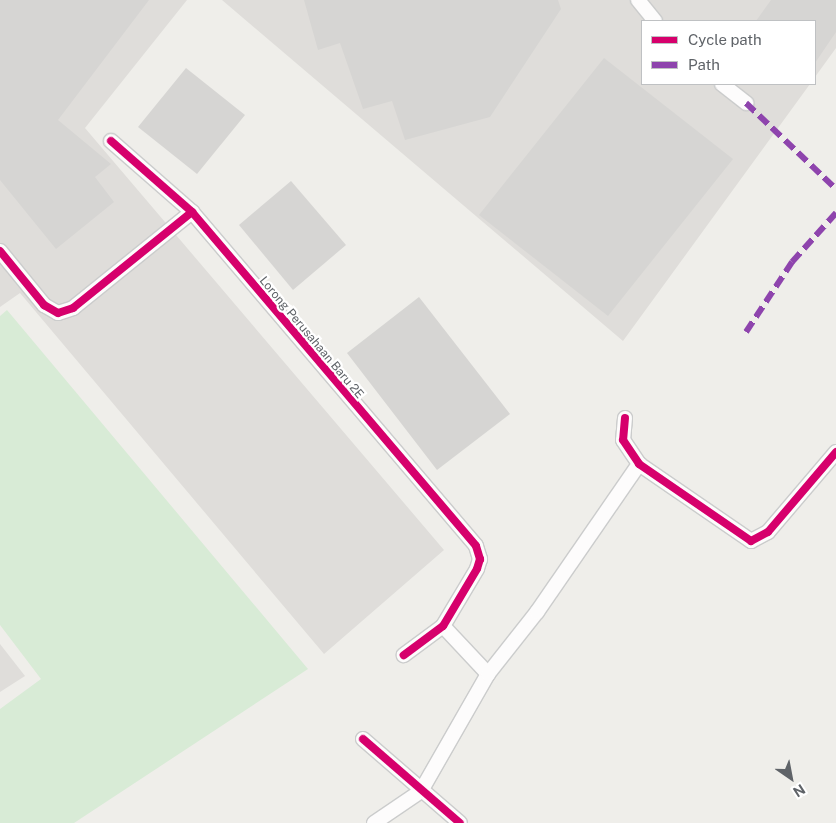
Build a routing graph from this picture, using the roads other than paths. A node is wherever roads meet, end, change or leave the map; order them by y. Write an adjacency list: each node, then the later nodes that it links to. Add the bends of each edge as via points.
1 (638, 0): 2 (street)
2 (654, 20)
3 (723, 85): 4 (street)
4 (746, 103)
5 (111, 142): 6 (street, Lorong Perusahaan Baru 2E)
6 (192, 212): 7 (street, via 73,308 58,312 44,305); 11 (street, Lorong Perusahaan Baru 2E, via 476,546 480,559)
7 (0, 252)
8 (625, 418): 10 (street, via 623,440)
9 (836, 452): 10 (street, via 768,532 751,540)
10 (639, 464): 13 (street, via 538,612)
11 (443, 626): 12 (street); 13 (street)
12 (404, 655)
13 (488, 674): 15 (street)
14 (363, 739): 15 (street)
15 (421, 791): 16 (street); 17 (street)
16 (374, 823)
17 (460, 823)

